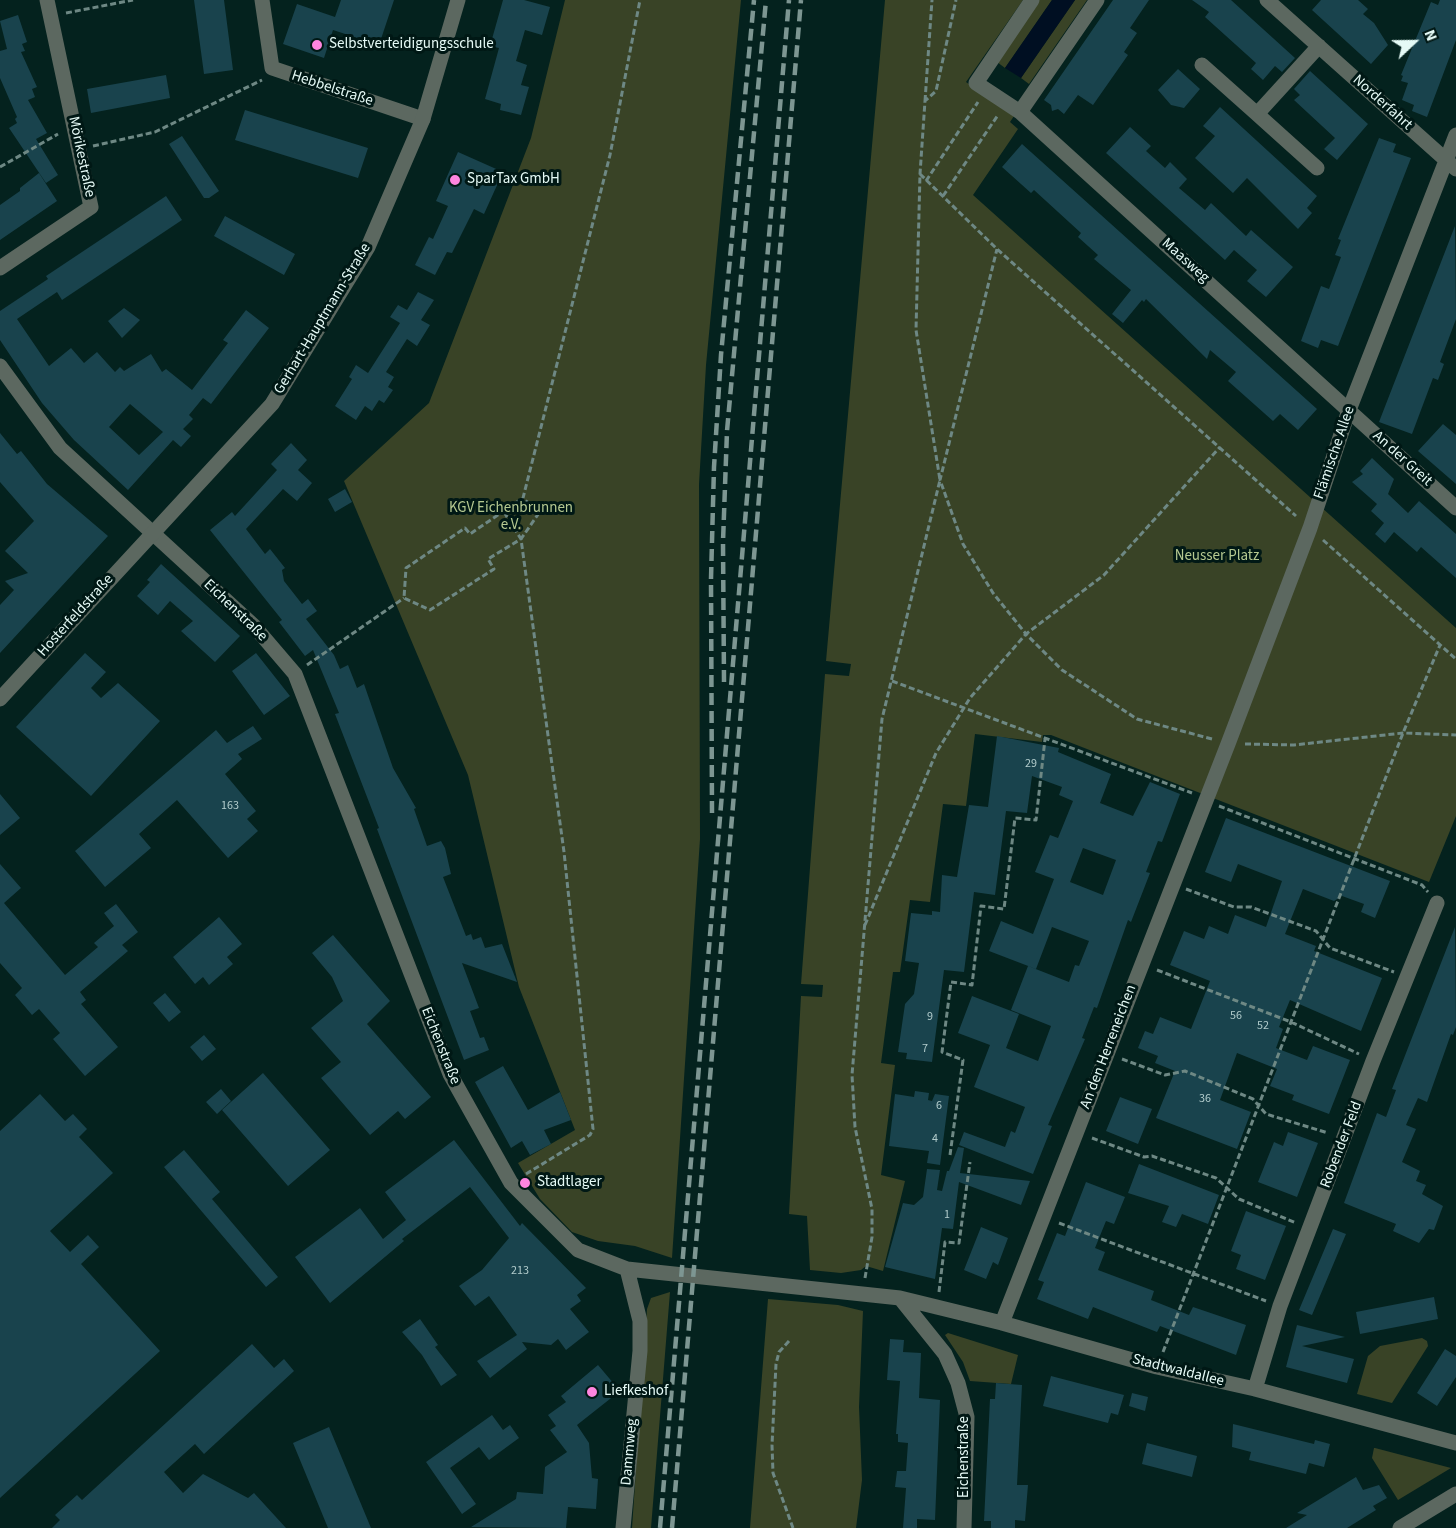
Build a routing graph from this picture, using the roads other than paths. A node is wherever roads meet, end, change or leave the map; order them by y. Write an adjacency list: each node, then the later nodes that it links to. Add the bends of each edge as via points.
1 (47, 0): 15 (street, Mörikestraße, via 91,207)
2 (262, 0): 11 (street, Hebbelstraße, via 272,68)
3 (458, 0): 11 (street, Gerhart-Hauptmann-Straße)
4 (1032, 0): 9 (street, Maasweg, via 976,83)
5 (1097, 0): 9 (street)
6 (1267, 0): 7 (street, Norderfahrt)
7 (1318, 46): 10 (street); 13 (street, Norderfahrt)
8 (1202, 65): 10 (street)
9 (1020, 112): 17 (street, Maasweg)
10 (1257, 114): 14 (street)
11 (423, 119): 19 (street, Gerhart-Hauptmann-Straße, via 368,247 272,404)
12 (1456, 135): 13 (street, Flämische Allee)
13 (1451, 164): 17 (street, Flämische Allee)
14 (1317, 168)
15 (0, 268)
16 (0, 366): 19 (street, Eichenstraße, via 60,448)
17 (1349, 410): 18 (street, An der Greit); 21 (street, Flämische Allee, via 1310,528)
18 (1456, 508)
19 (151, 533): 20 (street, Hosterfeldstraße); 23 (street, Eichenstraße, via 254,627 295,674 450,1074 512,1183 578,1250)
20 (0, 699)
21 (1217, 771): 25 (street, An den Herreneichen)
22 (1437, 903): 26 (street, Robender Feld, via 1280,1306)
23 (627, 1269): 24 (street, Eichenstraße); 29 (street, Dammweg, via 640,1321 640,1351)
24 (900, 1298): 25 (street, Stadtwaldallee); 30 (street, Eichenstraße, via 945,1354 964,1405)
25 (1002, 1323): 26 (street, Stadtwaldallee, via 1157,1367)
26 (1255, 1389): 27 (street, Stadtwaldallee)
27 (1456, 1443)
28 (1456, 1494): 31 (street)
29 (623, 1528)
30 (964, 1528)
31 (1400, 1528)

